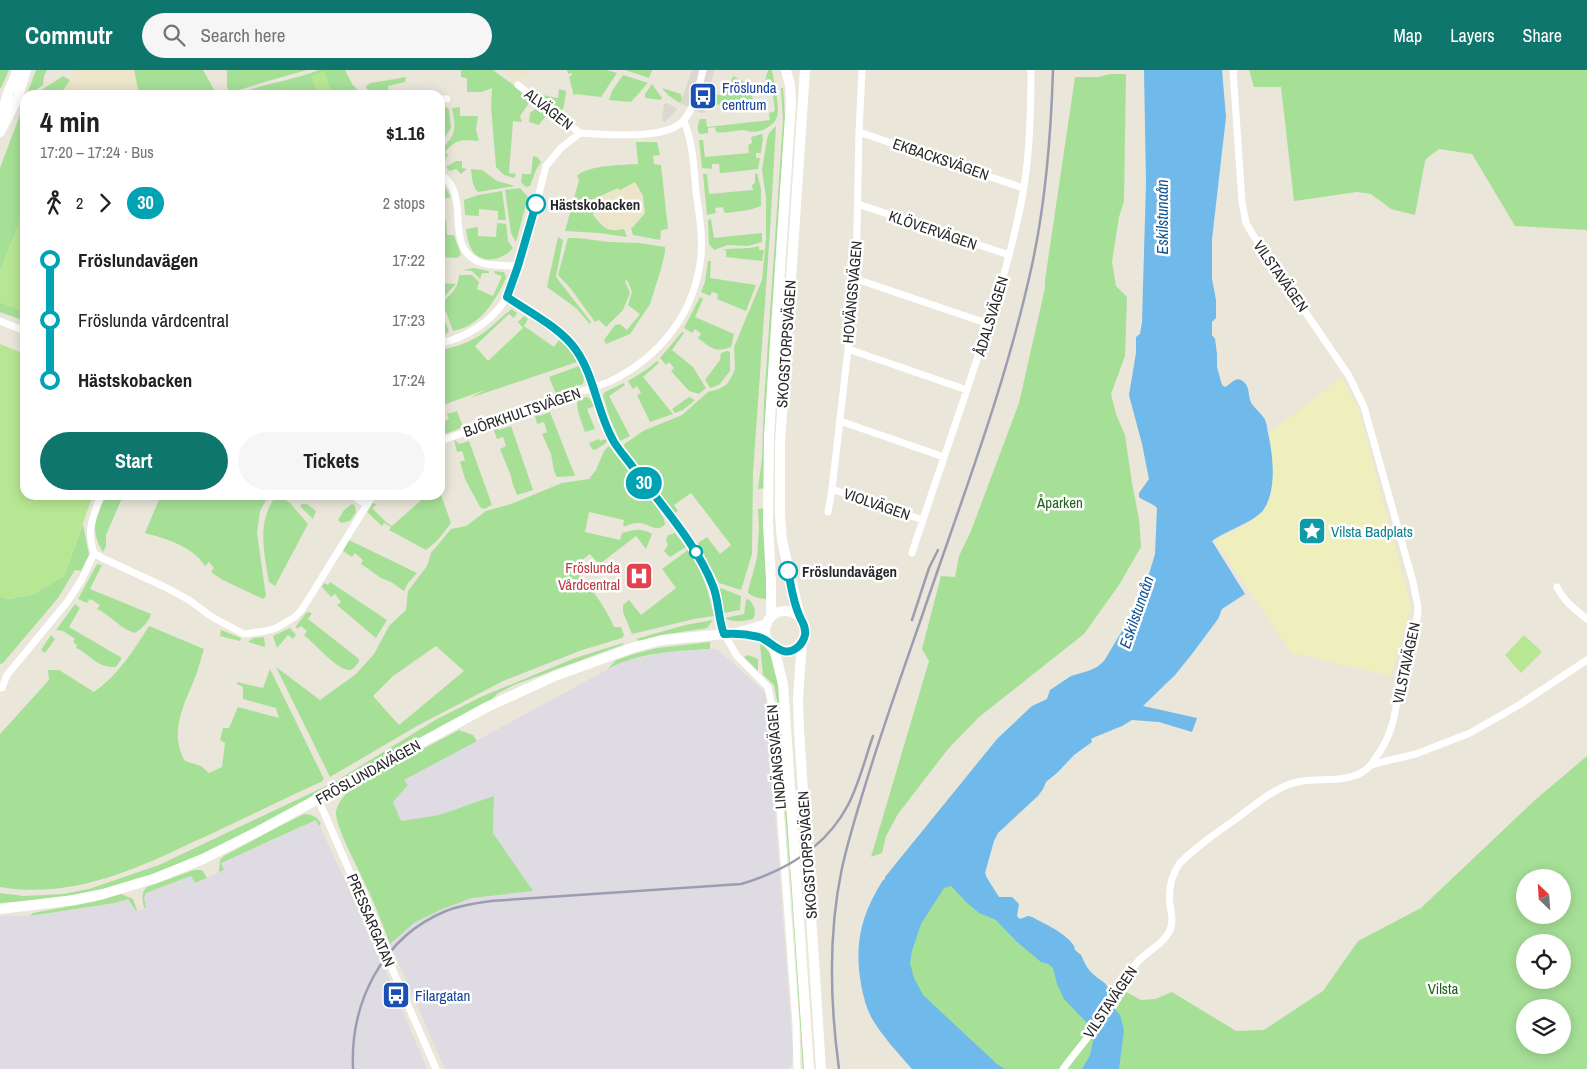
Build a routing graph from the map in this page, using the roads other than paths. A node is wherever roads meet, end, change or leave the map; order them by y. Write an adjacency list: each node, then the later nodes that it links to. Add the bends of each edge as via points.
1 (18, 70): 12 (main road)
2 (26, 70): 11 (main road)
3 (704, 70): 13 (street)
4 (786, 70): 46 (main road, SKOGSTORPSVÄGEN, via 791,102 769,436)
5 (805, 70): 44 (main road, SKOGSTORPSVÄGEN, via 780,442 782,541)
6 (862, 70): 15 (street, HOVÄNGSVÄGEN)
7 (1031, 70): 18 (street, ÅDALSVÄGEN)
8 (1233, 70): 53 (street, VILSTAVÄGEN, via 1246,223 1357,390 1416,596 1416,620 1392,724 1383,747)
9 (518, 85): 16 (street, ALVÄGEN)
10 (20, 90): 14 (main road)
11 (20, 90)
12 (0, 119)
13 (684, 121): 16 (street, via 669,131 651,134); 29 (street, BJÖRKHULTSVÄGEN, via 689,132 700,224 701,255 696,285 684,312 663,343 634,368)
14 (0, 132)
15 (859, 132): 18 (street, EKBACKSVÄGEN); 19 (street, HOVÄNGSVÄGEN)
16 (580, 134): 21 (street, via 546,166)
17 (445, 179): 21 (street, via 454,189 464,251 481,262)
18 (1024, 188): 20 (street, ÅDALSVÄGEN)
19 (858, 204): 20 (street, KLÖVERVÄGEN); 22 (street, HOVÄNGSVÄGEN)
20 (1009, 256): 25 (street, ÅDALSVÄGEN)
21 (518, 266): 23 (street)
22 (856, 278): 25 (street); 28 (street, HOVÄNGSVÄGEN)
23 (507, 297): 27 (street, via 478,328); 29 (street, LINDÄNGSVÄGEN, via 568,340 580,357)
24 (0, 321): 26 (street)
25 (989, 324): 30 (street, ÅDALSVÄGEN)
26 (20, 329)
27 (445, 342)
28 (848, 349): 30 (street); 31 (street, HOVÄNGSVÄGEN)
29 (593, 388): 32 (street, BJÖRKHULTSVÄGEN); 48 (street, LINDÄNGSVÄGEN, via 613,440 702,564 714,587)
30 (967, 390): 33 (street, ÅDALSVÄGEN)
31 (840, 421): 33 (street); 34 (street, HOVÄNGSVÄGEN)
32 (445, 439)
33 (944, 457): 40 (street, ÅDALSVÄGEN)
34 (832, 489): 39 (street, HOVÄNGSVÄGEN); 40 (street, VIOLVÄGEN)
35 (100, 500): 41 (street, via 90,532)
36 (360, 500): 38 (street)
37 (370, 500): 38 (street)
38 (366, 505): 41 (street, via 303,608 286,623 264,631 244,634 165,587)
39 (828, 512)
40 (923, 520): 42 (street, ÅDALSVÄGEN)
41 (94, 552): 52 (street, via 68,602 7,675)
42 (912, 553)
43 (1557, 587): 45 (street, via 1571,607)
44 (800, 617): 46 (main road, via 784,611); 49 (main road, via 806,631)
45 (1587, 619)
46 (769, 621): 47 (main road, FRÖSLUNDAVÄGEN); 50 (main road, via 766,630)
47 (736, 633): 48 (main road, FRÖSLUNDAVÄGEN); 50 (main road, FRÖSLUNDAVÄGEN, via 758,637)
48 (724, 634): 54 (main road, FRÖSLUNDAVÄGEN, via 662,640 557,675 488,707); 57 (street, LINDÄNGSVÄGEN, via 737,656 768,687 771,697)
49 (802, 642): 50 (main road, via 796,648 782,651); 59 (main road, SKOGSTORPSVÄGEN, via 799,730)
50 (771, 644): 58 (main road, SKOGSTORPSVÄGEN, via 783,684)
51 (1587, 660): 53 (street, via 1470,733 1416,754)
52 (2, 688)
53 (1369, 766): 60 (street, VILSTAVÄGEN, via 1346,778 1307,780 1277,790 1186,857 1174,872 1169,890 1171,928 1161,942 1134,965 1113,1002)
54 (318, 799): 55 (main road, FRÖSLUNDAVÄGEN, via 205,858 156,878 74,900); 56 (street, PRESSARGATAN)
55 (0, 909)
56 (436, 1069)
57 (797, 1069)
58 (809, 1069)
59 (821, 1069)
60 (1063, 1069)

